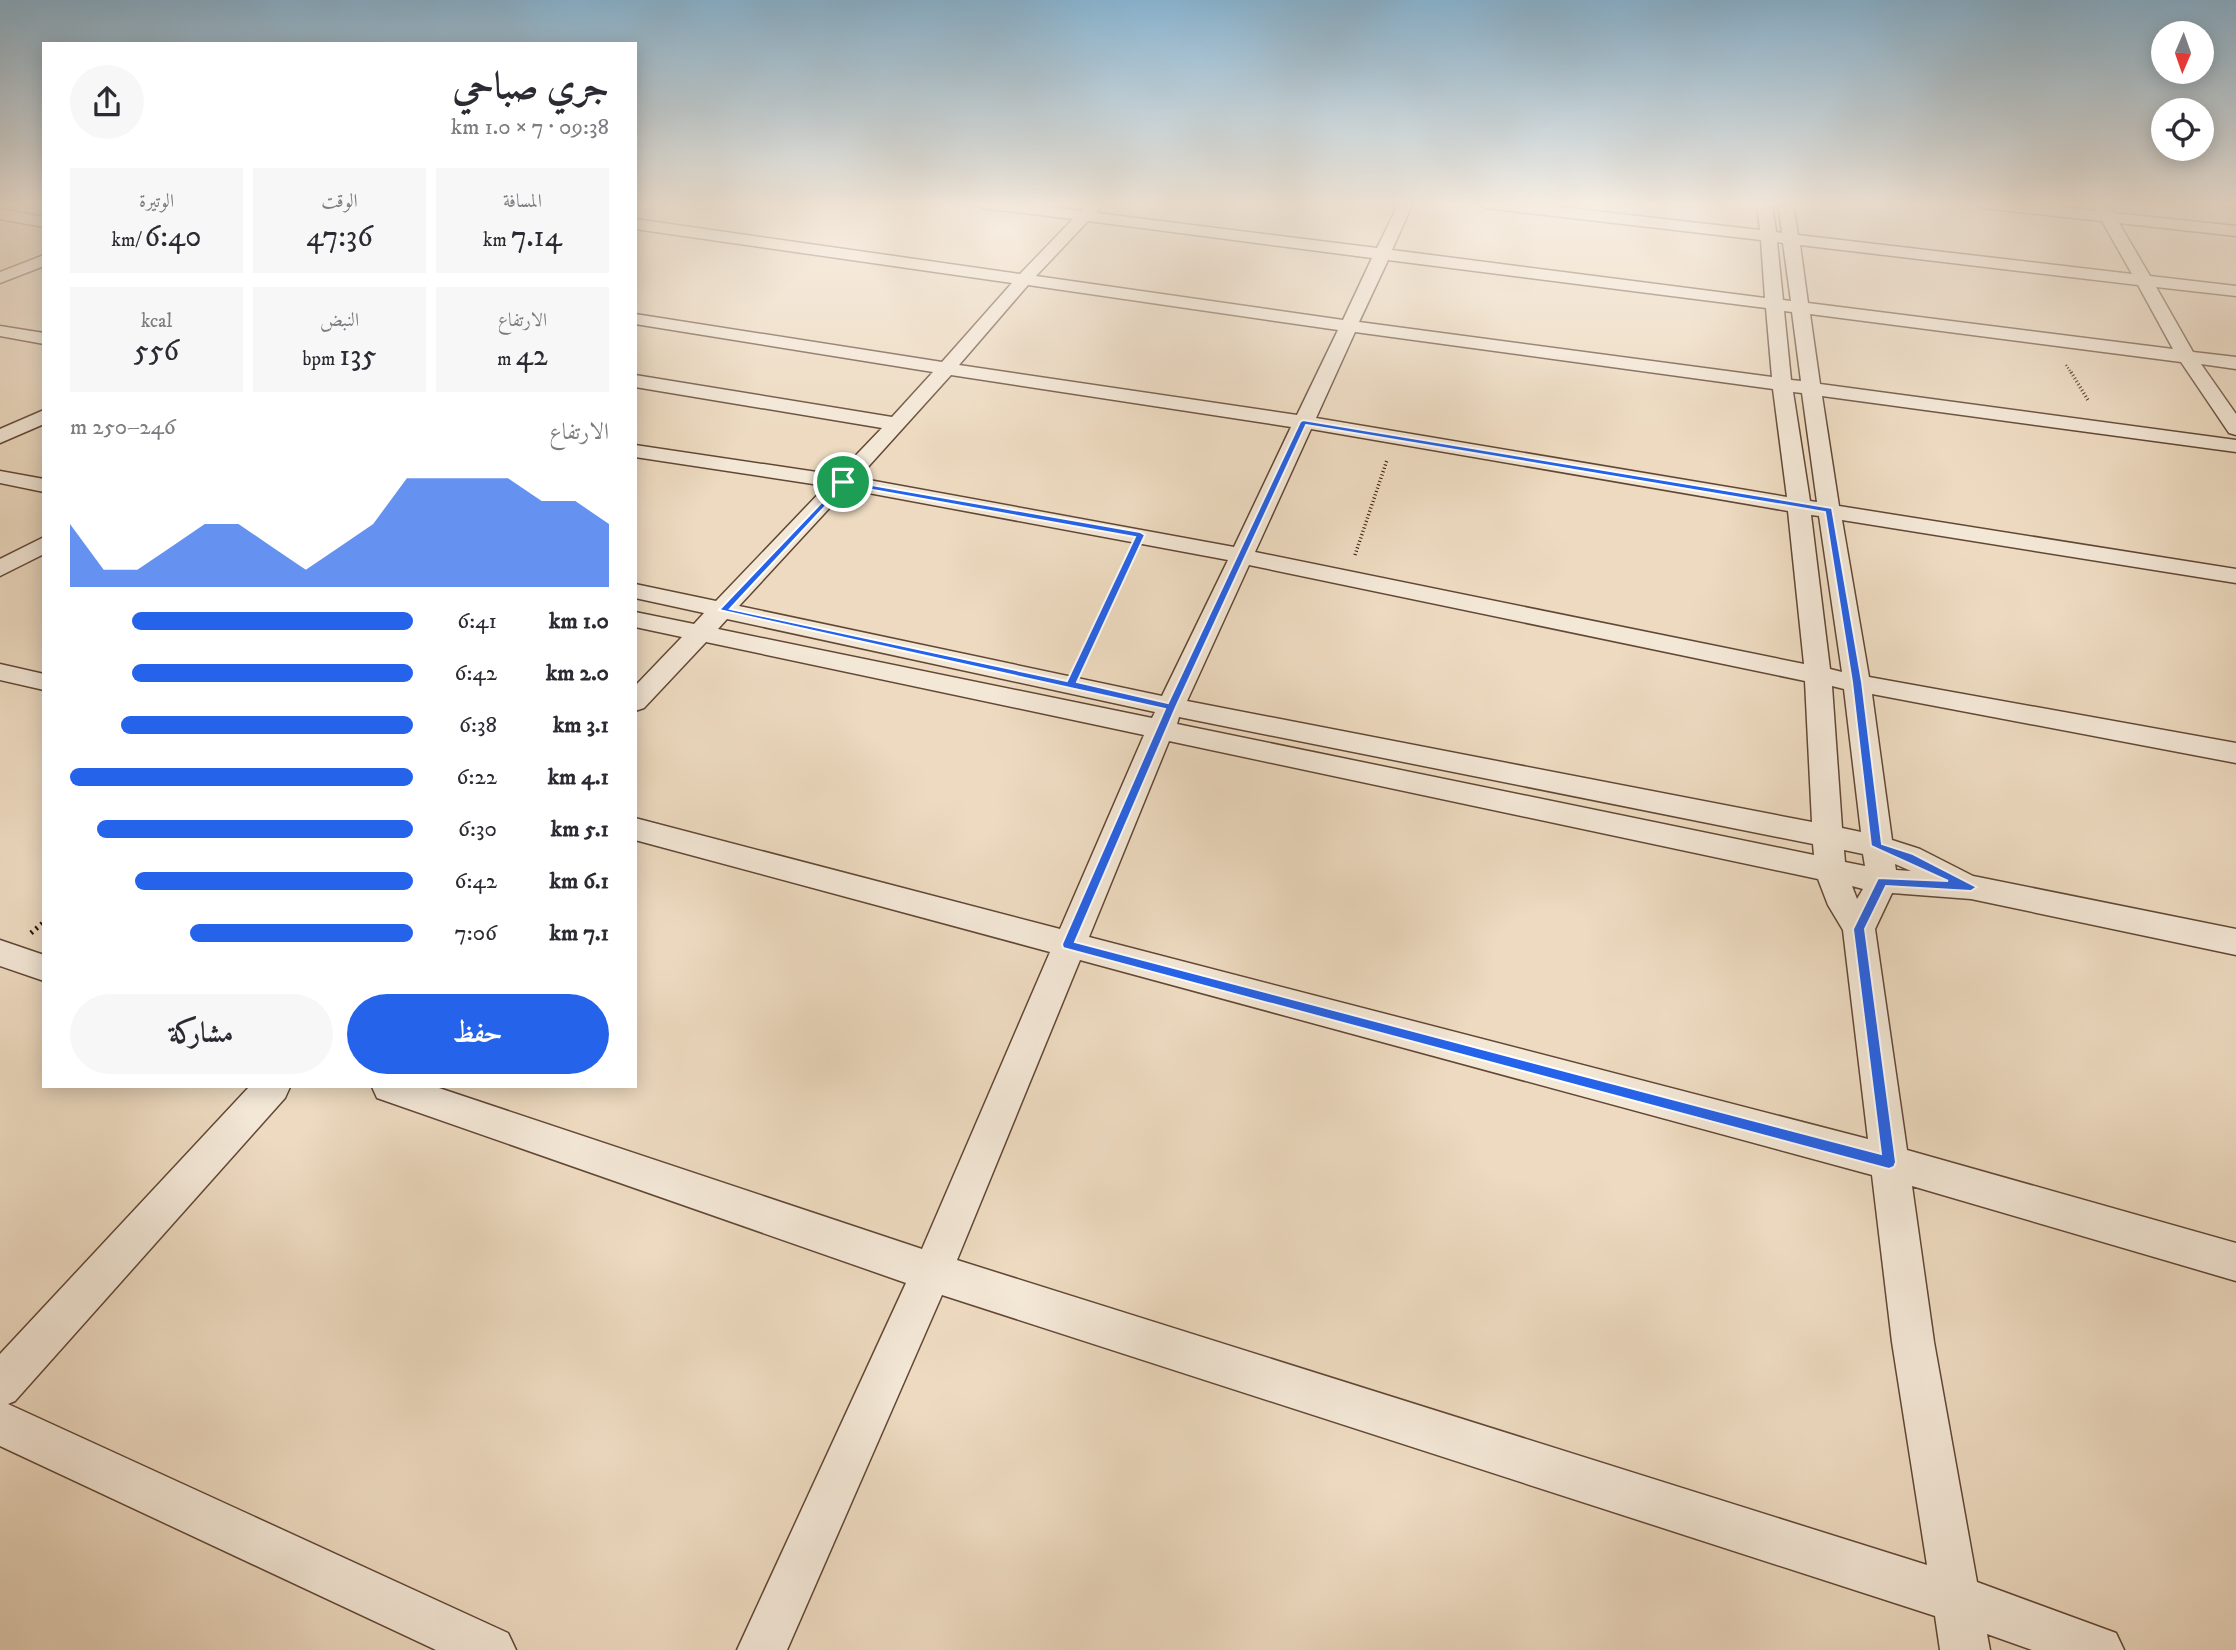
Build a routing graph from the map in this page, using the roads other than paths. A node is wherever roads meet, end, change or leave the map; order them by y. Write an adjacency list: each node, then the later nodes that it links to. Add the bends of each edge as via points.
1 (1023, 280): 15 (street)
2 (1038, 280): 10 (street)
3 (1370, 280): 10 (street)
4 (1584, 280): 8 (street)
5 (1784, 280): 8 (street)
6 (2145, 280): 7 (street); 13 (street)
7 (2236, 290)
8 (1787, 305): 13 (street); 17 (street); 18 (street)
9 (637, 319): 15 (street)
10 (1348, 326): 17 (street); 20 (street)
11 (0, 331): 12 (street)
12 (42, 339)
13 (2187, 357): 14 (street); 22 (street)
14 (2236, 363)
15 (947, 369): 20 (street); 21 (street)
16 (637, 381): 21 (street)
17 (1782, 383): 18 (street); 31 (street)
18 (1811, 388): 24 (street); 32 (street)
19 (42, 417): 23 (street)
20 (1303, 422): 31 (street); 36 (street)
21 (896, 424): 29 (street)
22 (2236, 429)
23 (0, 437)
24 (2236, 446)
25 (637, 451): 29 (street)
26 (0, 457): 27 (street)
27 (42, 466)
28 (0, 477): 30 (street)
29 (843, 482): 36 (street); 40 (street)
30 (42, 486)
31 (1799, 506): 32 (street); 44 (street)
32 (1829, 510): 38 (street); 46 (street)
33 (42, 527): 35 (street)
34 (42, 545): 37 (street)
35 (0, 551)
36 (1243, 554): 44 (street); 48 (street)
37 (0, 569)
38 (2236, 576)
39 (637, 591): 40 (street)
40 (723, 610): 42 (street); 48 (street, via 1071,683)
41 (637, 619): 42 (street)
42 (701, 634): 47 (street); 48 (street, via 1064,708)
43 (0, 672): 45 (street)
44 (1818, 674): 46 (street); 51 (street)
45 (42, 682)
46 (1857, 682): 49 (street); 52 (street)
47 (637, 700)
48 (1165, 718): 51 (street); 53 (street); 58 (street)
49 (2236, 753)
50 (637, 830): 58 (street)
51 (1827, 837): 52 (street); 53 (street)
52 (1877, 846): 54 (street); 55 (street)
53 (1830, 870): 54 (street); 56 (street)
54 (1882, 881): 55 (street); 56 (street)
55 (1971, 887): 57 (street)
56 (1859, 929): 63 (street)
57 (2236, 942)
58 (1068, 944): 63 (street); 65 (street)
59 (0, 953): 60 (street)
60 (42, 967)
61 (271, 1088): 66 (street)
62 (393, 1088): 65 (street)
63 (1889, 1162): 64 (street); 68 (street, via 1913,1342)
64 (2236, 1262)
65 (932, 1272): 68 (street); 70 (street)
66 (0, 1385)
67 (0, 1423): 69 (street)
68 (1958, 1599): 71 (street); 72 (street)
69 (491, 1650)
70 (762, 1650)
71 (1965, 1650)
72 (2099, 1650)

